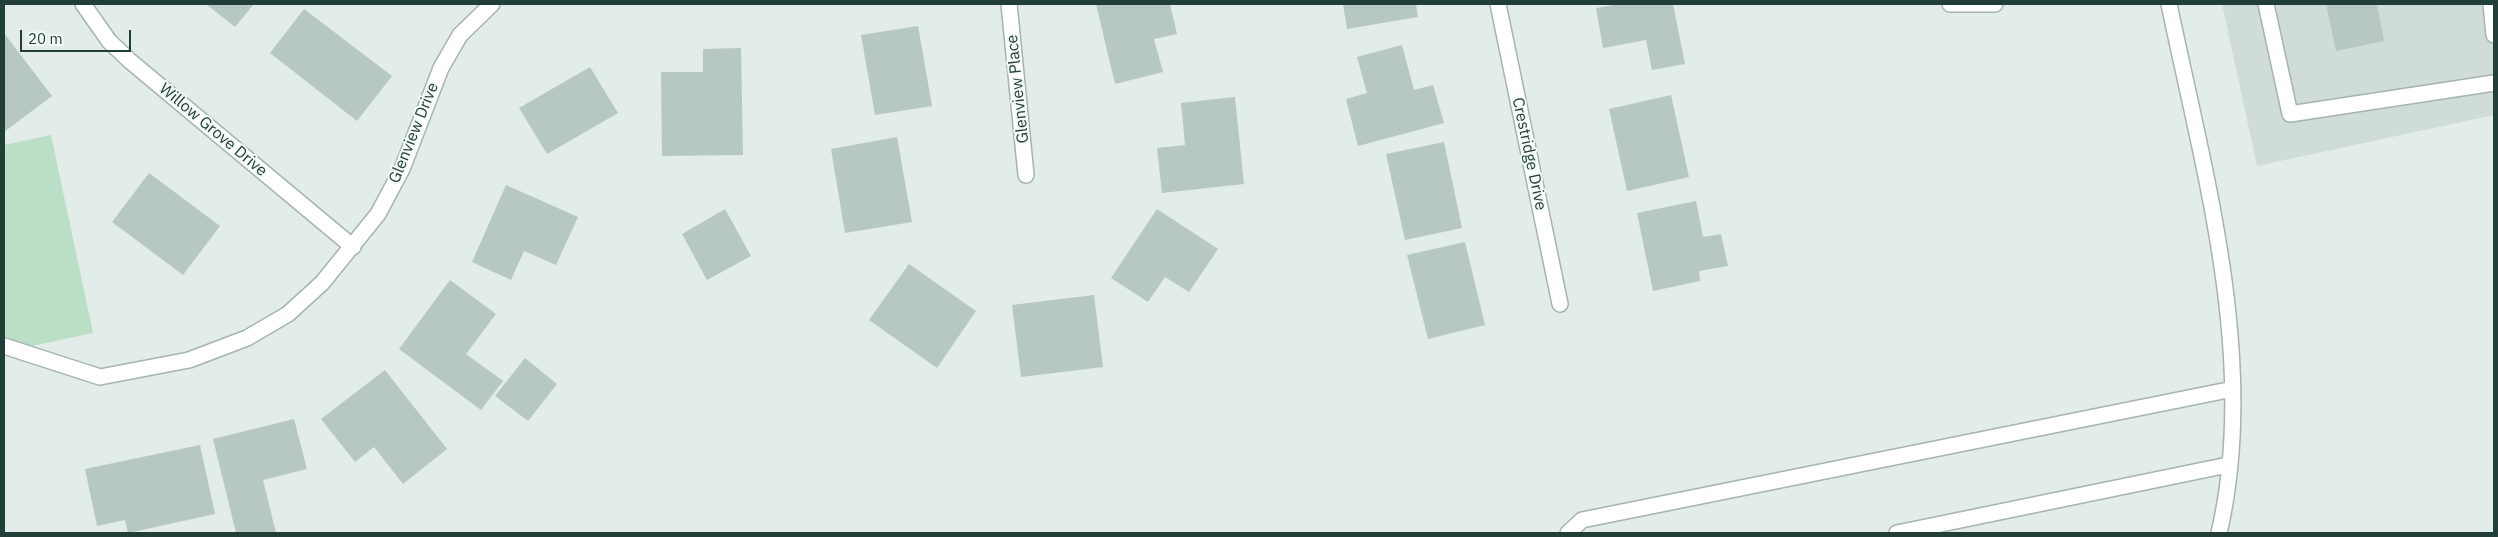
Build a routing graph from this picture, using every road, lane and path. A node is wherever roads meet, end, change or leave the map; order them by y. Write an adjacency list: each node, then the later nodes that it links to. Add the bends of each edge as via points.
1 (83, 4): 13 (street, Willow Grove Drive, via 109,41 130,62)
2 (492, 4): 13 (street, Glenview Drive, via 460,35 450,52 402,169 378,214)
3 (1009, 4): 12 (street, Glenview Place)
4 (1498, 4): 14 (street, Crestridge Drive)
5 (1950, 4): 6 (street)
6 (1995, 4)
7 (2169, 4): 16 (street, via 2228,299)
8 (2266, 4): 11 (street, via 2290,114)
9 (2491, 4): 10 (street)
10 (2494, 35)
11 (2494, 83)
12 (1026, 175)
13 (353, 247): 15 (street, Glenview Drive, via 322,283 288,314 248,338 189,360 100,377)
14 (1560, 304)
15 (4, 346)
16 (2233, 389): 17 (street); 18 (street, via 1582,520)
17 (2228, 465): 19 (street); 20 (street)
18 (1568, 533)
19 (1897, 533)
20 (2219, 533)

